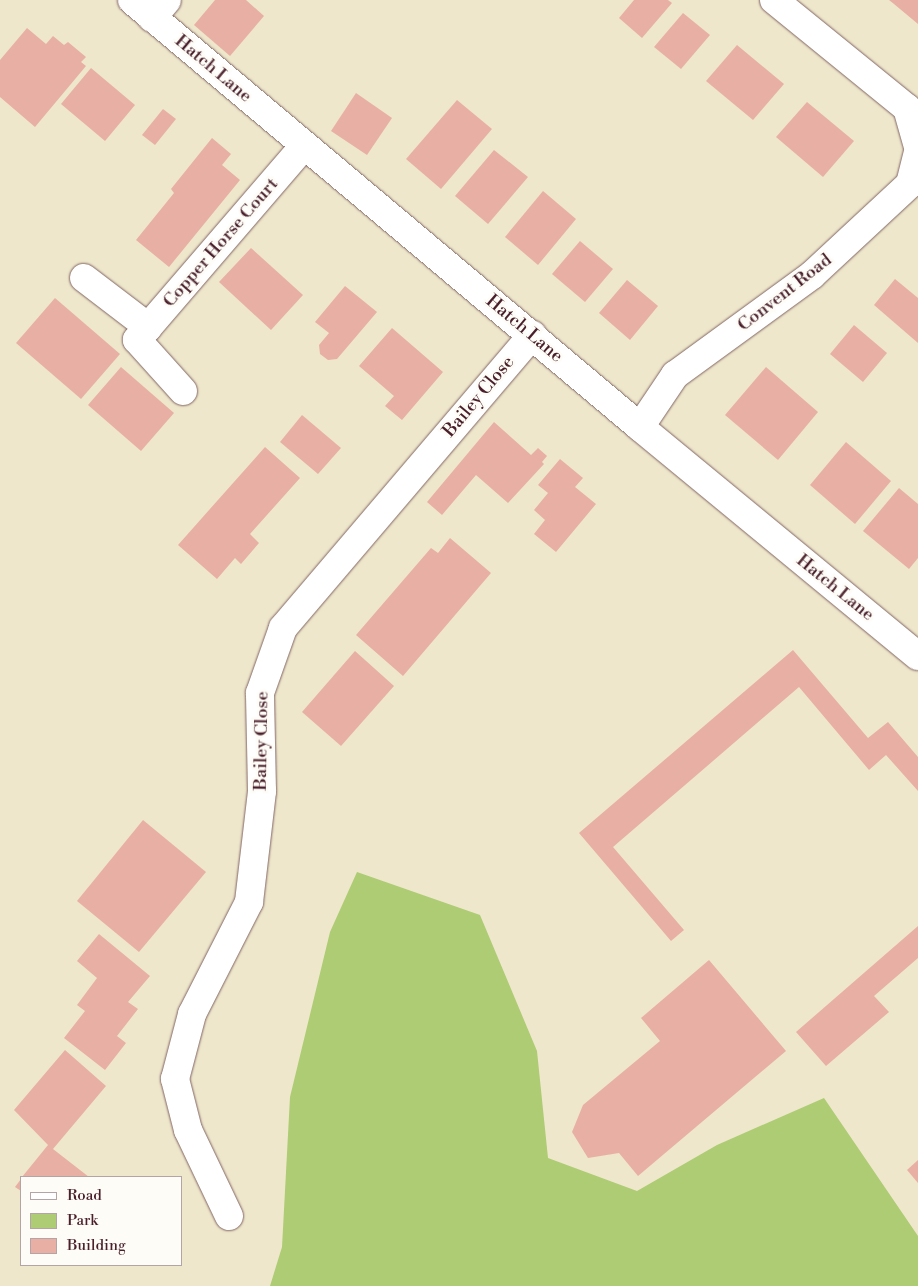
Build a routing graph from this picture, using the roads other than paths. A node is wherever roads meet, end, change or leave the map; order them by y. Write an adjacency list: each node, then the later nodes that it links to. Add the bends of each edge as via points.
1 (132, 0): 3 (street, Hatch Lane)
2 (774, 0): 5 (street, via 907,108)
3 (159, 9): 4 (street, Hatch Lane)
4 (304, 146): 8 (street, Copper Horse Court); 9 (street, Hatch Lane)
5 (918, 147)
6 (918, 151): 11 (street, Convent Road, via 910,184 812,275 675,375)
7 (84, 278): 8 (street)
8 (143, 333): 10 (street)
9 (532, 335): 11 (street, Hatch Lane); 13 (street, Bailey Close, via 284,628 260,693 262,791 249,902 192,1014 175,1079 188,1130)
10 (183, 391)
11 (640, 427): 12 (street, Hatch Lane)
12 (918, 656)
13 (229, 1216)

